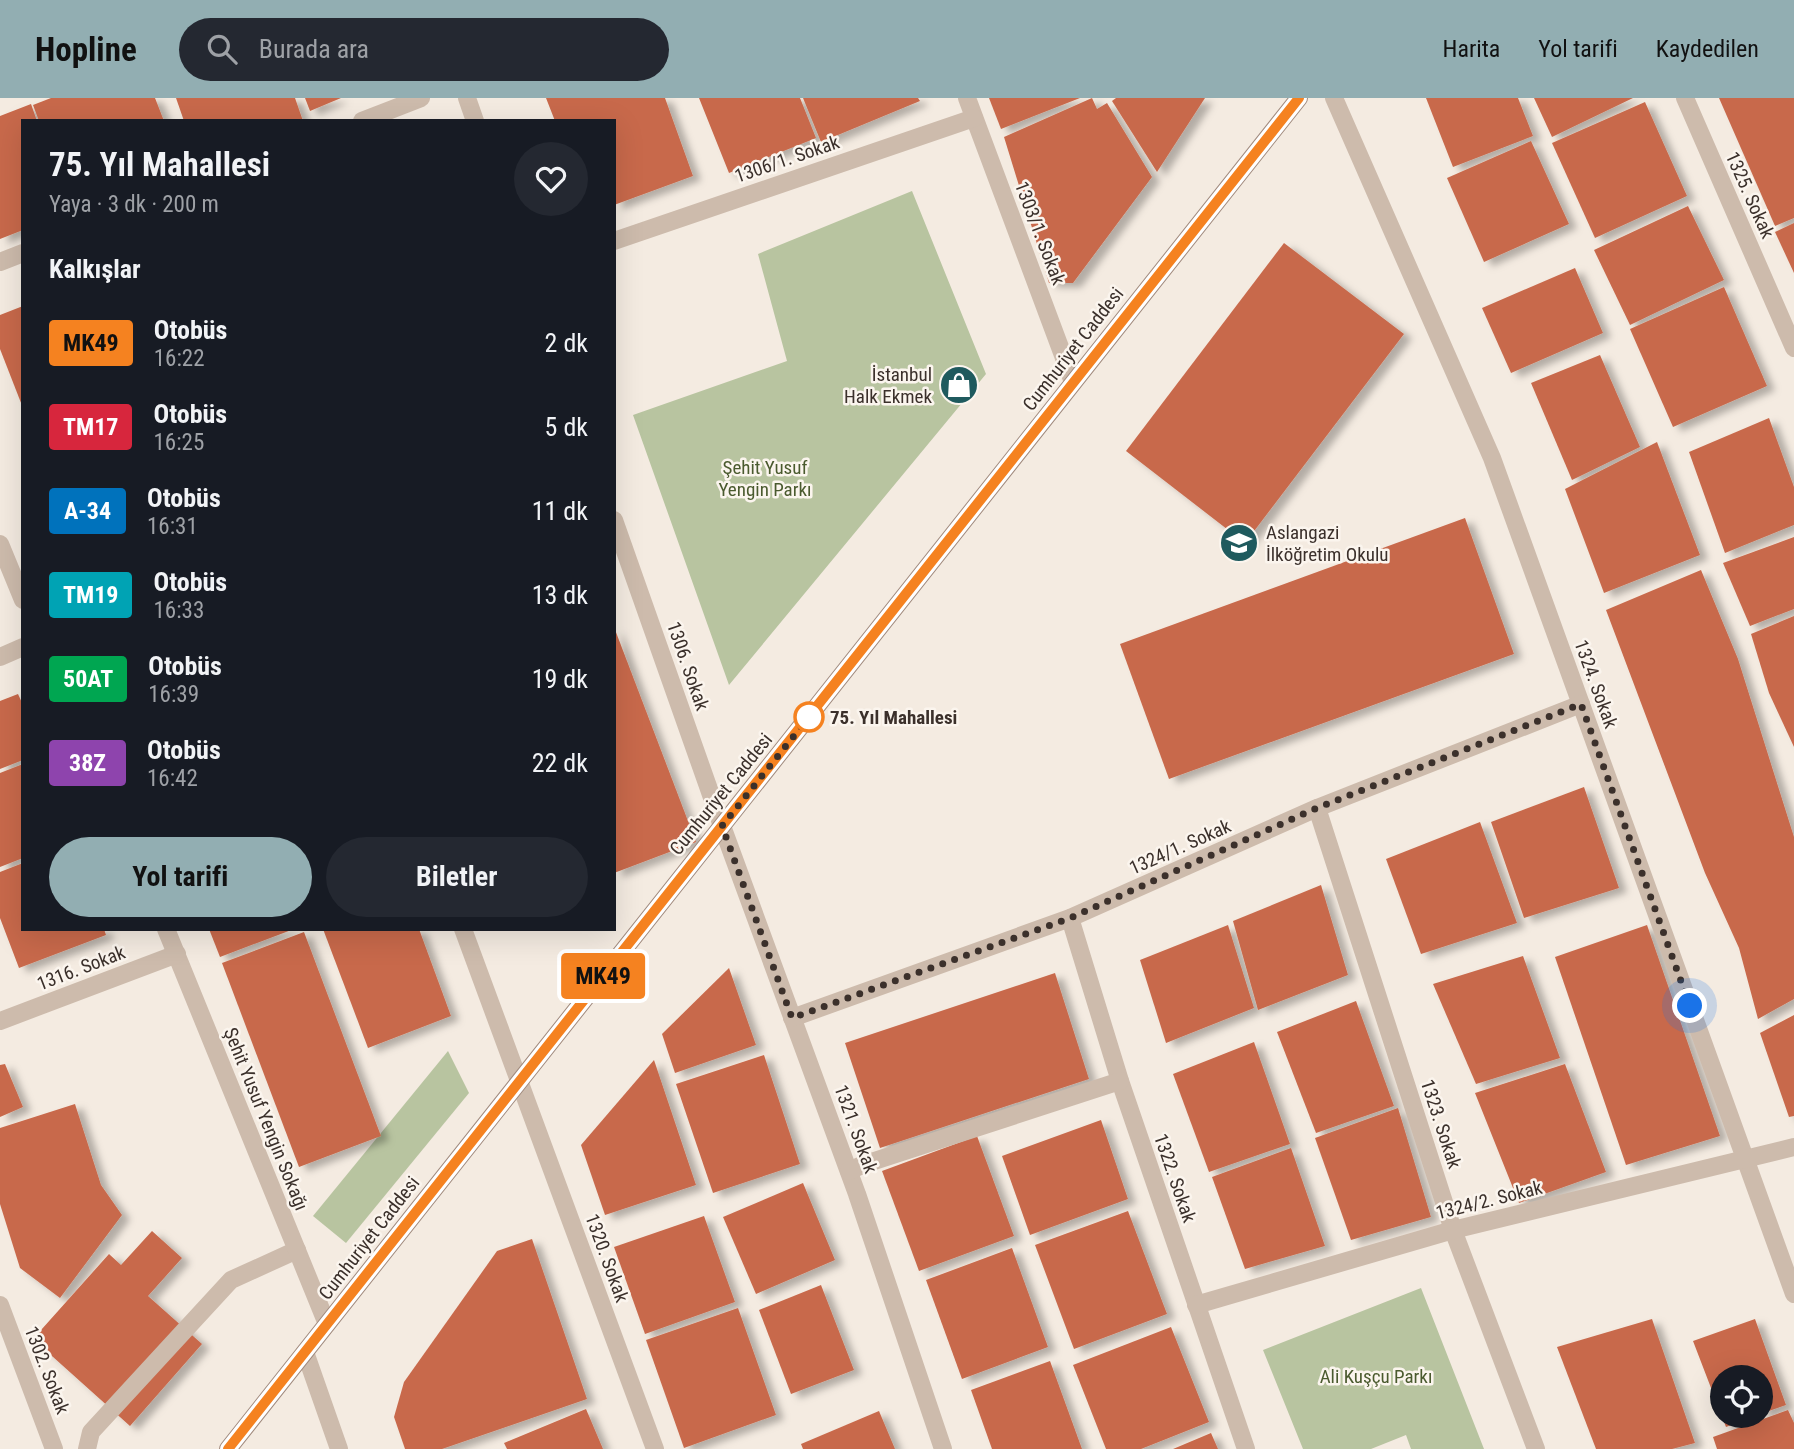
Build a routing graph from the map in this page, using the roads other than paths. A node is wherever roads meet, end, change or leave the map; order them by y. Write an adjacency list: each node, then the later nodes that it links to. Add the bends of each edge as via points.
1 (421, 98): 8 (street)
2 (467, 98): 9 (street)
3 (967, 98): 7 (street, 1303/1. Sokak)
4 (1298, 98): 14 (main road, Cumhuriyet Caddesi)
5 (1334, 98): 20 (street, 1324. Sokak, via 1492,458)
6 (1685, 98): 13 (street, 1325. Sokak)
7 (974, 118): 10 (street, 1306/1. Sokak); 14 (street, 1303/1. Sokak)
8 (367, 119)
9 (474, 119)
10 (616, 240)
11 (21, 254): 12 (street)
12 (0, 262)
13 (1794, 348)
14 (1073, 383): 22 (main road, Cumhuriyet Caddesi)
15 (616, 526): 22 (street, 1306. Sokak)
16 (0, 544): 17 (street)
17 (21, 595)
18 (21, 648): 19 (street)
19 (0, 657)
20 (1581, 704): 21 (street, 1324/1. Sokak); 32 (street, 1324. Sokak)
21 (1317, 808): 23 (street, 1324/1. Sokak); 34 (street, 1323. Sokak)
22 (722, 826): 27 (street, 1321. Sokak); 29 (main road, Cumhuriyet Caddesi)
23 (1070, 918): 27 (street, 1324/1. Sokak); 30 (street, 1322. Sokak)
24 (167, 931): 26 (street, Şehit Yusuf Yengin Sokağı)
25 (464, 931): 29 (street, 1320. Sokak)
26 (177, 954): 28 (street, 1316. Sokak); 35 (street, Şehit Yusuf Yengin Sokağı)
27 (792, 1018): 33 (street, 1321. Sokak)
28 (0, 1021)
29 (519, 1081): 39 (main road, Cumhuriyet Caddesi); 45 (street, 1320. Sokak)
30 (1120, 1082): 33 (street); 38 (street, 1322. Sokak)
31 (1794, 1147): 32 (street, 1324/2. Sokak)
32 (1744, 1157): 34 (street, 1324/2. Sokak); 36 (street, 1324. Sokak)
33 (849, 1171): 46 (street, 1321. Sokak)
34 (1453, 1230): 38 (street, 1324/2. Sokak); 48 (street, 1323. Sokak)
35 (297, 1250): 39 (street, Şehit Yusuf Yengin Sokağı); 42 (street, via 231,1280 91,1432)
36 (1794, 1294)
37 (0, 1305): 41 (street, 1302. Sokak)
38 (1196, 1305): 47 (street, 1322. Sokak)
39 (327, 1324): 40 (main road, Cumhuriyet Caddesi)
40 (305, 1352): 43 (main road, Cumhuriyet Caddesi); 44 (street)
41 (54, 1449)
42 (87, 1449)
43 (228, 1449)
44 (339, 1449)
45 (655, 1449)
46 (943, 1449)
47 (1246, 1449)
48 (1536, 1449)

